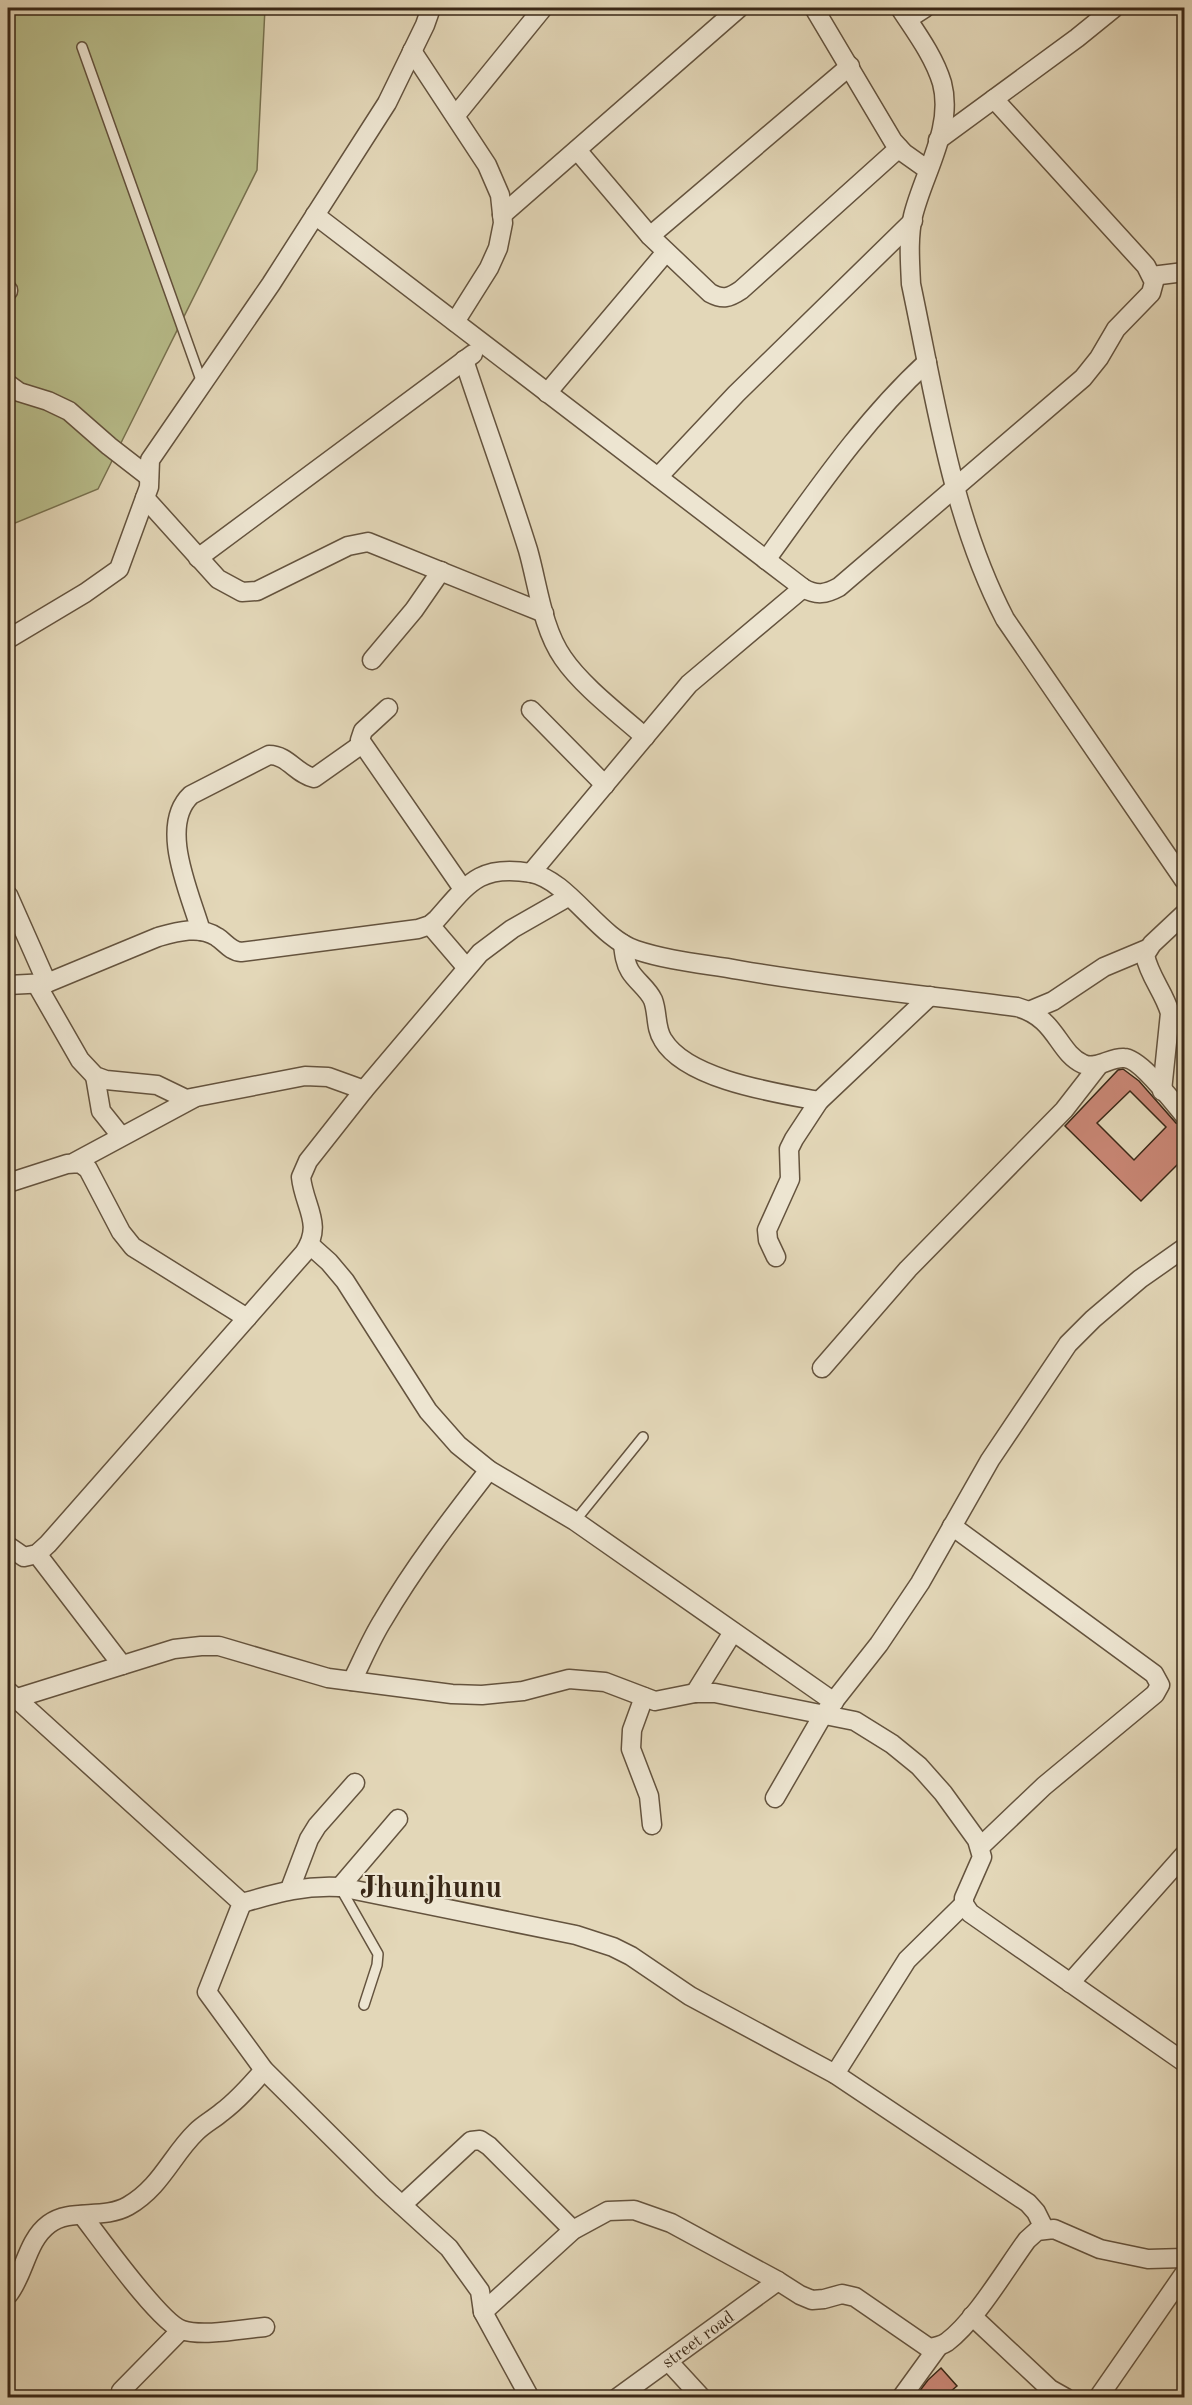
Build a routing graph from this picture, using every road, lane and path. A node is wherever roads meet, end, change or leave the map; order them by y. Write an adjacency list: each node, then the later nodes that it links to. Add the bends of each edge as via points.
1 (431, 8): 9 (street)
2 (543, 8): 12 (street)
3 (739, 8): 15 (street)
4 (814, 8): 10 (street)
5 (925, 8): 7 (street)
6 (1114, 8): 11 (street)
7 (904, 14): 13 (street, via 942,84 943,117)
8 (82, 47): 28 (lane)
9 (412, 51): 12 (street); 17 (street, via 387,103)
10 (850, 66): 14 (street); 20 (street)
11 (994, 99): 13 (street); 23 (street)
12 (456, 115): 18 (street, via 487,165 500,195)
13 (938, 140): 16 (street)
14 (899, 148): 16 (street); 21 (street, via 732,296 719,298 710,293)
15 (577, 150): 18 (street); 20 (street)
16 (928, 170): 19 (street)
17 (315, 215): 24 (street); 28 (street)
18 (502, 215): 24 (street, via 498,248)
19 (913, 220): 27 (street, via 911,284); 32 (street, via 736,394)
20 (650, 236): 21 (street)
21 (666, 252): 30 (street)
22 (1185, 272): 23 (street)
23 (1152, 276): 33 (street, via 1151,293 1116,329 1083,378)
24 (455, 322): 25 (street)
25 (485, 345): 26 (street); 30 (street)
26 (464, 360): 35 (street); 39 (street, via 528,552)
27 (927, 362): 33 (street); 36 (street, via 873,417)
28 (201, 383): 31 (street, via 150,460)
29 (8, 384): 31 (street, via 69,411)
30 (547, 393): 32 (street)
31 (149, 477): 34 (street)
32 (658, 477): 36 (street)
33 (954, 488): 38 (street, via 839,587 820,594); 48 (street, via 990,590 1005,618)
34 (145, 498): 35 (street); 40 (street, via 119,568 86,593)
35 (198, 558): 37 (street, via 218,579 242,592 257,591 360,542 381,546)
36 (765, 560): 38 (street)
37 (441, 571): 39 (street); 41 (street)
38 (803, 588): 44 (street, via 696,677)
39 (544, 613): 44 (street, via 564,659)
40 (8, 639)
41 (372, 660)
42 (388, 708): 45 (street, via 361,734)
43 (531, 710): 46 (street)
44 (645, 737): 46 (street)
45 (362, 744): 49 (street); 54 (street, via 314,778 285,758 269,754 183,803 178,812 176,841)
46 (605, 785): 47 (street)
47 (531, 873): 49 (street, via 486,873); 51 (street)
48 (1185, 880)
49 (463, 888): 53 (street)
50 (8, 895): 58 (street)
51 (568, 897): 55 (street); 57 (street, via 493,941)
52 (1185, 914): 56 (street)
53 (430, 924): 54 (street, via 403,932 241,952); 57 (street)
54 (201, 931): 58 (street, via 158,936)
55 (623, 944): 60 (street, via 663,957); 67 (street, via 629,969 653,1002 661,1036 669,1049 700,1070 745,1086)
56 (1147, 950): 61 (street, via 1104,967 1053,1001); 65 (street, via 1147,966 1170,1013)
57 (466, 967): 64 (street)
58 (42, 984): 59 (street); 63 (street, via 80,1060)
59 (8, 985)
60 (930, 996): 61 (street); 67 (street)
61 (1029, 1011): 62 (street, via 1049,1026 1077,1060)
62 (1099, 1065): 65 (street, via 1130,1059); 76 (street, via 1064,1110 908,1269)
63 (95, 1076): 66 (street, via 157,1085 183,1098); 69 (street, via 101,1111)
64 (364, 1090): 66 (street, via 328,1077 305,1076); 72 (street, via 302,1170 314,1230)
65 (1162, 1090): 68 (street)
66 (198, 1096): 69 (street)
67 (819, 1101): 74 (street, via 789,1149 790,1179 767,1230)
68 (1185, 1115)
69 (121, 1136): 70 (street)
70 (75, 1162): 71 (street); 75 (street, via 88,1169 133,1247)
71 (8, 1183)
72 (310, 1245): 75 (street); 78 (street, via 345,1281 428,1411 458,1445)
73 (1185, 1248): 80 (street, via 1140,1279 1068,1344 996,1450)
74 (776, 1257)
75 (247, 1318): 82 (street)
76 (822, 1368)
77 (643, 1437): 79 (lane)
78 (489, 1470): 79 (street); 85 (street, via 427,1550 381,1622)
79 (575, 1521): 83 (street)
80 (952, 1526): 89 (street, via 915,1591); 94 (street, via 1154,1674 1160,1685 1155,1694 1051,1780)
81 (8, 1546): 82 (street, via 24,1557)
82 (37, 1554): 84 (street)
83 (733, 1632): 86 (street); 89 (street)
84 (122, 1665): 85 (street, via 174,1649 219,1646 328,1678); 87 (street)
85 (352, 1681): 88 (street, via 482,1695 523,1691 569,1679 588,1680 605,1682)
86 (695, 1693): 88 (street, via 655,1701); 89 (street, via 714,1692)
87 (12, 1695): 98 (street)
88 (644, 1697): 93 (street, via 632,1730 631,1749 650,1796)
89 (829, 1708): 91 (street); 94 (street, via 892,1744 910,1759 943,1793)
90 (355, 1783): 97 (street, via 309,1839)
91 (775, 1798)
92 (398, 1819): 96 (street)
93 (652, 1825)
94 (980, 1847): 99 (street, via 982,1857 966,1890)
95 (1185, 1855): 100 (street)
96 (340, 1887): 97 (street); 101 (lane, via 378,1954); 104 (street, via 576,1935 613,1947 708,2007)
97 (290, 1889): 98 (street)
98 (242, 1903): 103 (street, via 207,1992)
99 (964, 1904): 100 (street, via 980,1921); 104 (street, via 908,1960)
100 (1070, 1983): 102 (street)
101 (364, 2005)
102 (1185, 2062)
103 (264, 2070): 105 (street); 106 (street, via 239,2098 195,2133 163,2177 129,2205 101,2216)
104 (835, 2074): 107 (street, via 1028,2203)
105 (402, 2205): 108 (street, via 471,2141 480,2140); 113 (street, via 448,2248 480,2291)
106 (82, 2215): 112 (street, via 66,2216 42,2231); 116 (street, via 157,2310)
107 (1044, 2228): 109 (street, via 1100,2249 1148,2259); 114 (street, via 1027,2240)
108 (573, 2230): 111 (street, via 608,2211 634,2210 671,2223); 113 (street)
109 (1185, 2258)
110 (1185, 2274): 125 (street)
111 (778, 2281): 117 (street, via 812,2300 842,2294 855,2297 929,2348); 118 (street, street road)
112 (8, 2295)
113 (483, 2312): 120 (street)
114 (972, 2316): 117 (street); 124 (street, via 1050,2389)
115 (265, 2327): 116 (street)
116 (181, 2330): 119 (street)
117 (938, 2347): 123 (street)
118 (668, 2361): 121 (street, street road); 122 (street)
119 (121, 2391)
120 (530, 2397)
121 (617, 2397)
122 (702, 2397)
123 (901, 2397)
124 (1066, 2397)
125 (1098, 2397)

